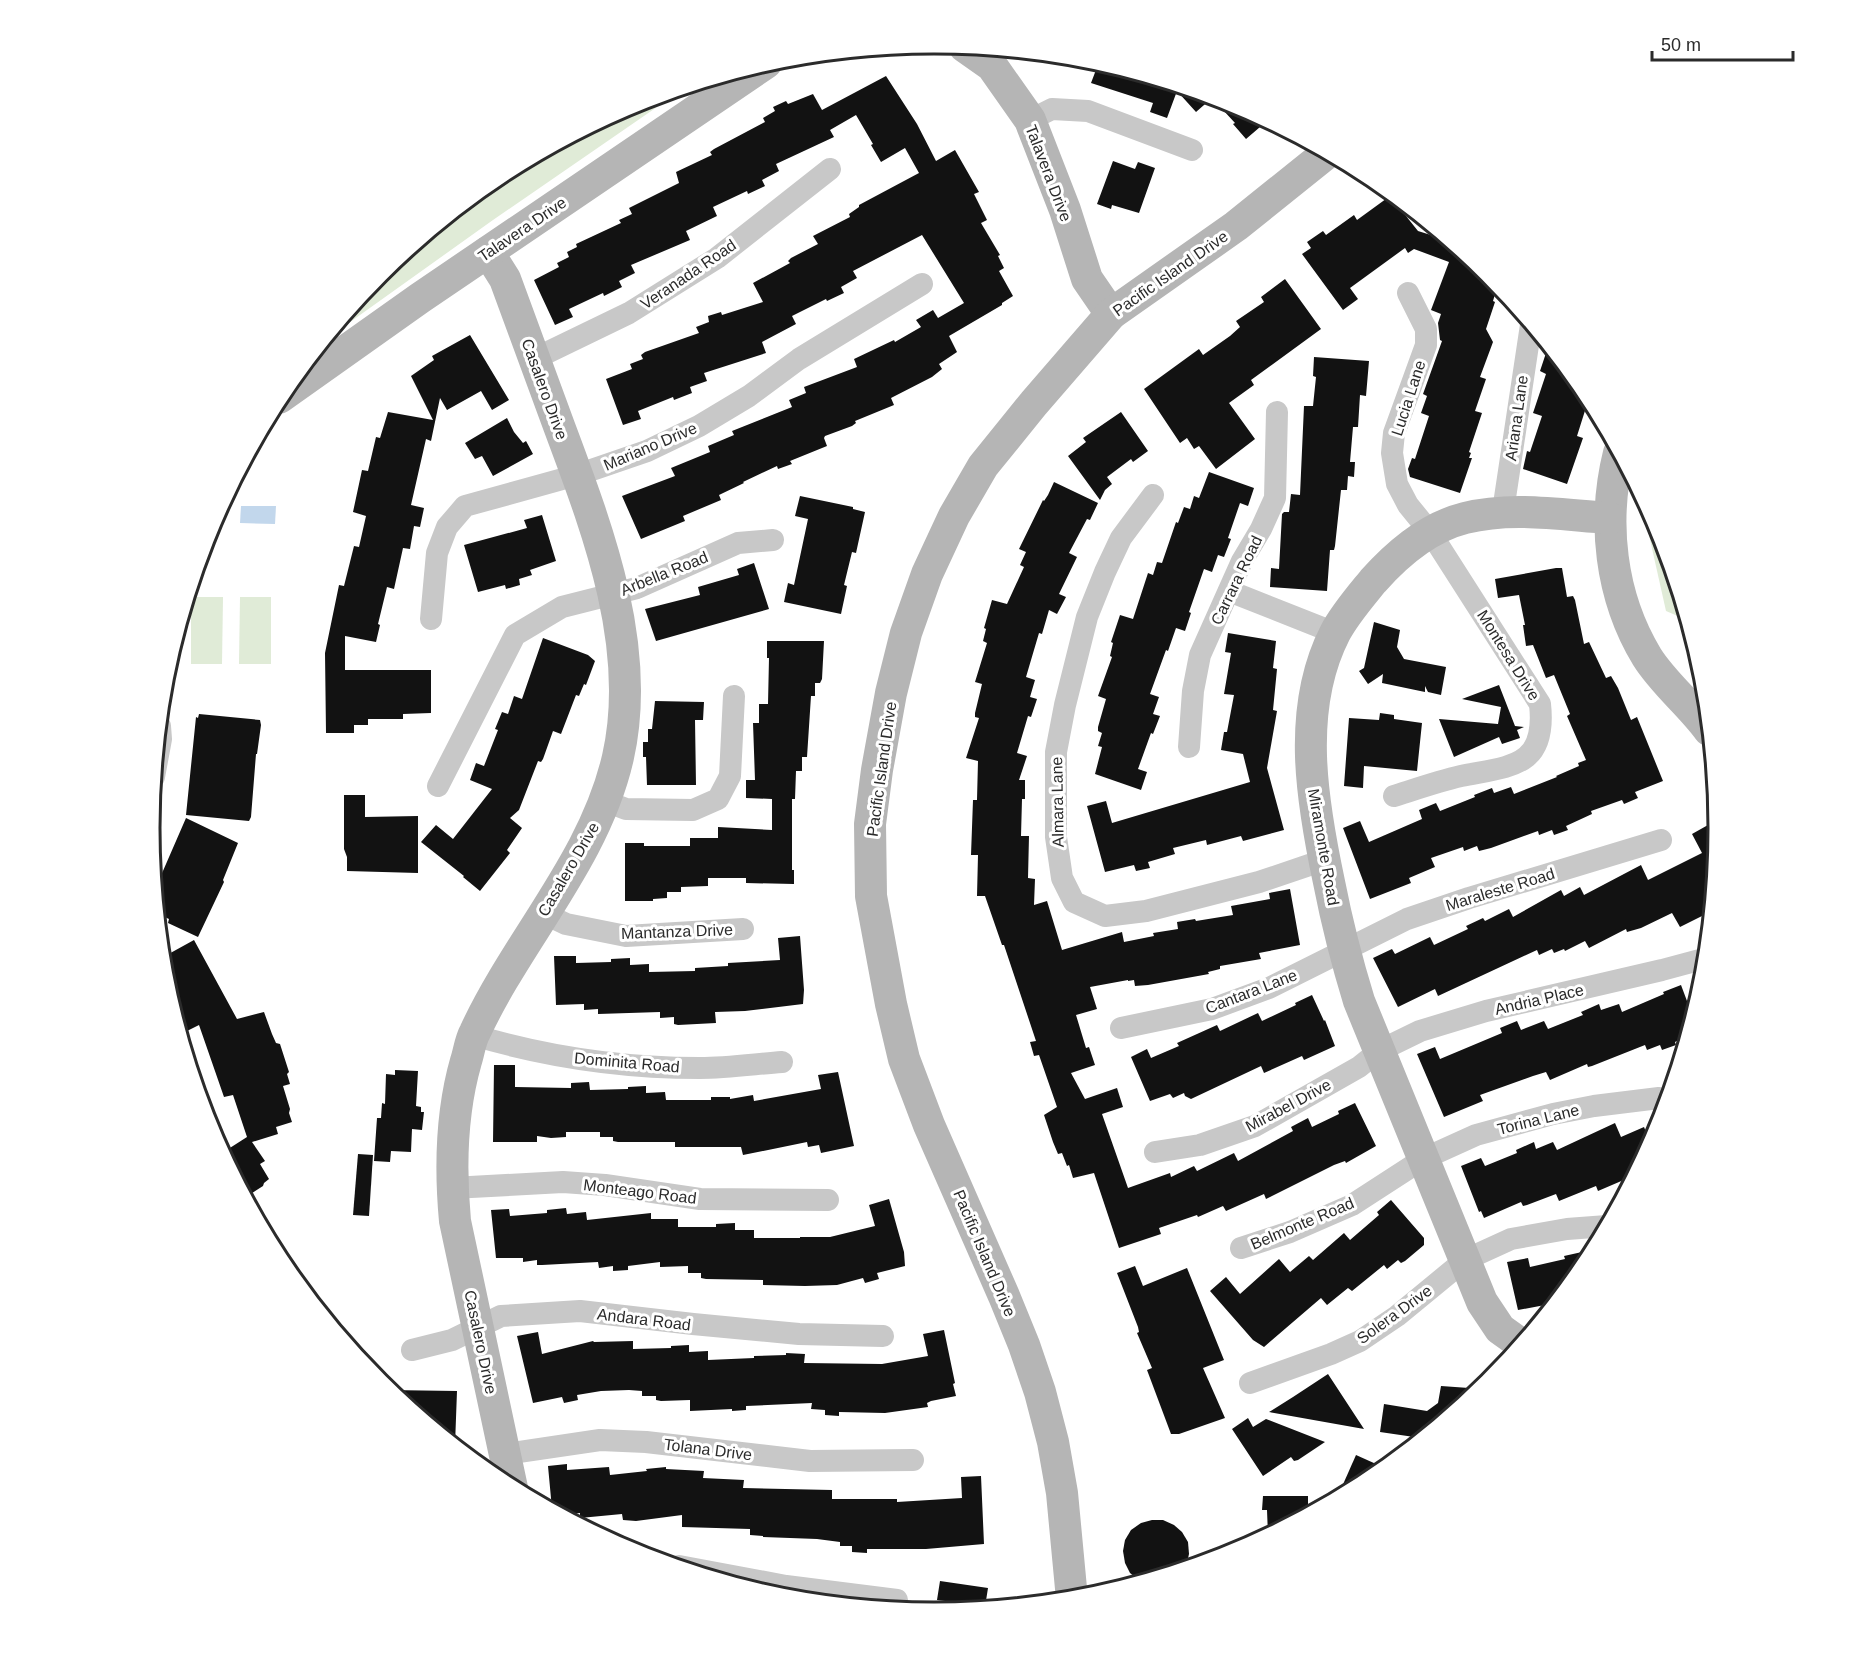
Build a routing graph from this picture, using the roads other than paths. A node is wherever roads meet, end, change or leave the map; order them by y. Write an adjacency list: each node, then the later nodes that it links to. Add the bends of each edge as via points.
1 (978, 56): 3 (street, Talavera Drive, via 992,66)
2 (744, 78): 7 (street, Talavera Drive)
3 (1030, 120): 4 (street, via 1052,109 1088,111); 10 (street, Talavera Drive, via 1088,279)
4 (1192, 150)
5 (1321, 158): 10 (street, Pacific Island Drive, via 1236,226)
6 (830, 170): 12 (street, Veranada Road, via 717,258 629,313)
7 (488, 252): 12 (street, Casalero Drive, via 505,279); 13 (street, Talavera Drive)
8 (922, 284): 16 (street, Mariano Drive, via 699,426 647,451)
9 (1408, 293): 20 (street, Lucia Lane, via 1426,329 1426,345 1394,433 1392,453 1396,484)
10 (1111, 314): 59 (street, Pacific Island Drive, via 983,466 954,516 906,633 891,693 870,824 872,896 904,1059 1040,1392 1062,1493)
11 (1530, 335): 18 (street, Ariana Lane)
12 (534, 358): 16 (street, Casalero Drive)
13 (302, 382)
14 (1277, 412): 22 (street, Carrara Road, via 1275,498)
15 (1617, 466): 19 (street)
16 (577, 475): 23 (street, Casalero Drive); 24 (street, Mariano Drive, via 465,506 447,526 437,553)
17 (1153, 495): 33 (street, Almara Lane, via 1121,538 1105,572 1087,617 1065,705 1056,752 1056,837 1062,878 1074,902 1105,916 1146,911 1259,882)
18 (1503, 511): 19 (street, Miramonte Road); 20 (street, Miramonte Road, via 1464,518)
19 (1610, 518): 27 (street, via 1614,572 1625,612 1647,657)
20 (1430, 532): 25 (street, Miramonte Road, via 1385,567); 30 (street, Montesa Drive, via 1540,704 1542,725 1536,745 1523,760)
21 (773, 540): 23 (street, Arbella Road, via 738,543 637,588)
22 (1230, 591): 25 (street); 28 (street, Carrara Road, via 1200,655)
23 (615, 593): 29 (street, Arbella Road, via 562,607 515,634); 31 (street, Casalero Drive, via 621,627 624,707 618,756)
24 (431, 619)
25 (1335, 633): 33 (street, Miramonte Road, via 1313,707 1313,797)
26 (734, 696): 31 (street, via 730,776 718,799 693,810 626,810)
27 (1700, 720)
28 (1189, 747)
29 (438, 786)
30 (1394, 796)
31 (605, 801): 34 (street, Casalero Drive, via 582,850)
32 (1661, 840): 36 (street, Maraleste Road, via 1407,919)
33 (1324, 860): 36 (street, Miramonte Road)
34 (543, 914): 35 (street, Mantanza Drive, via 566,924 626,936); 39 (street, Casalero Drive)
35 (742, 929)
36 (1343, 952): 38 (street, Cantara Lane, via 1269,988 1212,1009); 40 (street, Miramonte Road)
37 (1696, 961): 40 (street, Andria Place, via 1486,1011 1420,1031)
38 (1120, 1028)
39 (473, 1035): 41 (street, Dominita Road, via 598,1063 700,1068); 45 (street, Casalero Drive, via 454,1113)
40 (1379, 1051): 43 (street, Mirabel Drive, via 1359,1067 1255,1126 1200,1145); 44 (street, Miramonte Road)
41 (782, 1062)
42 (1659, 1098): 44 (street, Torina Lane, via 1594,1106 1514,1123)
43 (1155, 1152)
44 (1423, 1159): 48 (street, Belmonte Road, via 1352,1204 1290,1232); 49 (street, Miramonte Road)
45 (452, 1188): 46 (street, Monteago Road, via 563,1182 700,1199); 50 (street, Casalero Drive, via 455,1221)
46 (828, 1200)
47 (1597, 1227): 49 (street, Solera Drive, via 1511,1239)
48 (1241, 1248)
49 (1465, 1260): 52 (street, Miramonte Road, via 1482,1302 1500,1329); 54 (street, Solera Drive, via 1360,1341)
50 (478, 1327): 51 (street, Andara Road, via 501,1316 580,1311 799,1334); 53 (street, Andara Road, via 452,1340); 56 (street, Casalero Drive)
51 (883, 1336)
52 (1515, 1339)
53 (412, 1350)
54 (1250, 1383)
55 (913, 1460): 57 (street, Tolana Drive, via 810,1461 600,1440)
56 (507, 1474)
57 (511, 1476)
58 (741, 1578): 60 (street)
59 (1071, 1589)
60 (897, 1600)

